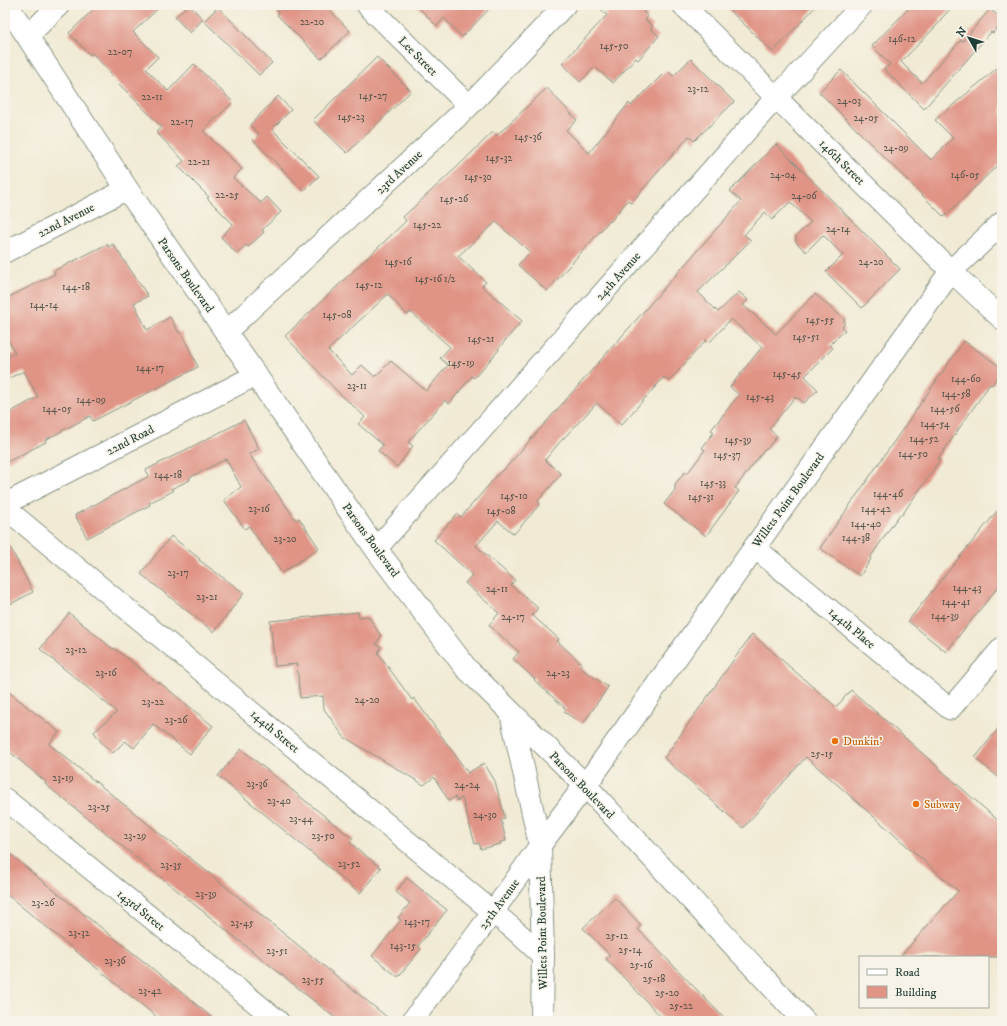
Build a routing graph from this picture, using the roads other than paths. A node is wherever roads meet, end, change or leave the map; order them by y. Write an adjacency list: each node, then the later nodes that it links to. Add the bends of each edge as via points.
1 (7, 5): 7 (street, Parsons Boulevard)
2 (59, 5): 7 (street)
3 (367, 5): 9 (street, Lee Street)
4 (565, 5): 9 (street, 23rd Avenue)
5 (683, 5): 8 (street, 146th Street)
6 (862, 5): 8 (street, 24th Avenue)
7 (28, 36): 10 (street, Parsons Boulevard)
8 (776, 97): 13 (street, 146th Street); 20 (street, 24th Avenue)
9 (469, 106): 15 (street, 23rd Avenue)
10 (127, 189): 12 (street, 22nd Avenue); 15 (street, Parsons Boulevard)
11 (1002, 223): 13 (street, Willets Point Boulevard)
12 (5, 252)
13 (951, 272): 14 (street, 146th Street); 19 (street, Willets Point Boulevard)
14 (1002, 319)
15 (226, 332): 16 (street, Parsons Boulevard)
16 (256, 376): 17 (street, 22nd Road); 20 (street, Parsons Boulevard)
17 (5, 504)
18 (5, 508): 26 (street, 144th Street)
19 (754, 547): 21 (street, 144th Place, via 950,709); 23 (street, Willets Point Boulevard)
20 (376, 549): 22 (street, Parsons Boulevard, via 466,668)
21 (1002, 648)
22 (511, 713): 23 (street, Parsons Boulevard); 25 (street, Willets Point Boulevard)
23 (584, 785): 25 (street, 25th Avenue); 31 (street, Parsons Boulevard)
24 (5, 799): 28 (street, 143rd Street)
25 (540, 845): 26 (street, 25th Avenue); 27 (street, Willets Point Boulevard)
26 (493, 912): 27 (street, 144th Street); 29 (street, 25th Avenue)
27 (543, 956): 30 (street, Willets Point Boulevard)
28 (278, 1021)
29 (412, 1021)
30 (542, 1021)
31 (804, 1021)

